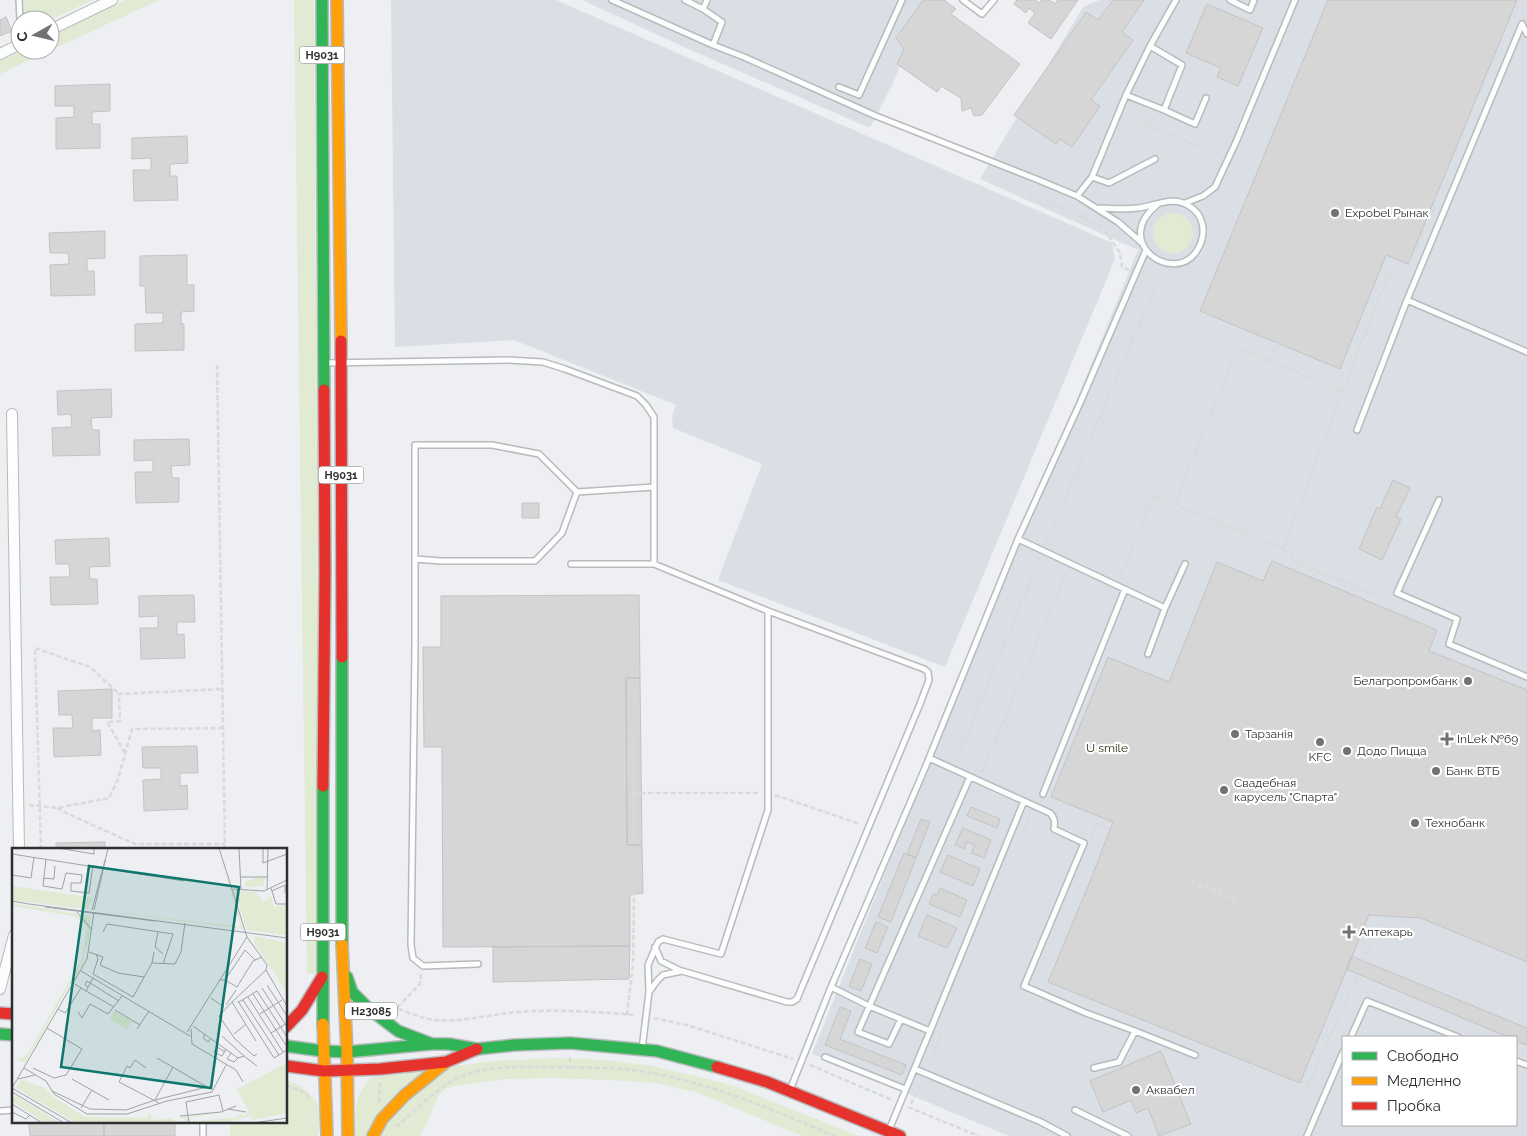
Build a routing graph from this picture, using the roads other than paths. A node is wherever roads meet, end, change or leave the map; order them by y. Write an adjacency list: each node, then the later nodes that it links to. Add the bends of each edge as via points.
1 (112, 0): 15 (street)
2 (322, 0): 34 (main road, Н9031)
3 (337, 0): 33 (main road, Н9031)
4 (612, 0): 17 (lane)
5 (685, 0): 14 (lane)
6 (707, 0): 14 (lane)
7 (902, 0): 19 (lane, via 858,95)
8 (963, 0): 9 (lane, via 982,14)
9 (994, 0)
10 (1176, 0): 18 (lane)
11 (1230, 0): 12 (lane, via 1250,10)
12 (1254, 0)
13 (1295, 0): 26 (lane, via 1215,187)
14 (703, 9): 17 (lane, via 722,22)
15 (60, 25)
16 (1527, 34): 31 (lane, via 1522,24)
17 (713, 45): 25 (lane, via 876,116)
18 (1150, 46): 20 (lane); 22 (lane, via 1182,64)
19 (839, 87)
20 (1126, 95): 22 (lane); 24 (lane)
21 (1206, 98): 22 (lane, via 1194,124)
22 (1164, 110)
23 (1155, 159): 24 (lane, via 1109,183)
24 (1092, 177): 25 (lane)
25 (1077, 196): 28 (lane)
26 (1185, 203): 27 (lane, via 1175,200); 30 (lane, via 1195,209 1204,229 1202,243 1195,254 1186,260 1166,264)
27 (1157, 205): 28 (lane); 29 (lane, via 1144,219)
28 (1095, 208): 29 (lane, via 1118,222)
29 (1142, 243): 30 (lane)
30 (1146, 250): 40 (lane)
31 (1407, 300): 32 (lane); 36 (lane)
32 (1527, 352)
33 (341, 362): 34 (lane); 37 (lane, via 543,362 632,394 646,405 654,417); 57 (main road, Н9031)
34 (324, 363): 60 (main road, Н9031)
35 (12, 414): 54 (street)
36 (1357, 430)
37 (654, 487): 38 (lane); 43 (lane)
38 (577, 492): 41 (lane, via 562,533 535,561); 41 (lane, via 539,454 492,445 415,445)
39 (1439, 500): 49 (lane, via 1397,593 1458,619 1449,644)
40 (1018, 539): 45 (lane); 50 (lane)
41 (415, 559): 58 (lane, via 413,958 422,966)
42 (571, 564): 43 (lane)
43 (654, 564): 47 (lane)
44 (1184, 564): 46 (lane)
45 (1125, 589): 46 (lane); 52 (lane)
46 (1165, 608): 48 (lane)
47 (768, 611): 56 (lane, via 768,810 721,954 663,939); 59 (lane, via 924,669 929,680 797,999 787,1002)
48 (1148, 654)
49 (1527, 677)
50 (928, 758): 51 (lane); 61 (lane)
51 (970, 777): 53 (lane); 64 (lane)
52 (1044, 794)
53 (1024, 801): 67 (lane); 68 (lane, via 1050,813 1054,818 1054,829 1084,842 1024,986)
54 (19, 848)
55 (12, 943): 62 (street)
56 (655, 947): 59 (lane, via 661,961); 63 (lane, via 648,964)
57 (342, 951): 71 (main road, Н23085, via 352,992 398,1031); 76 (main road, Н9031)
58 (478, 964)
59 (682, 971): 63 (lane, via 663,975)
60 (324, 975): 66 (main road, via 306,1006); 75 (main road, Н9031)
61 (831, 988): 64 (lane); 87 (lane)
62 (0, 989)
63 (648, 992): 74 (lane)
64 (870, 1006): 65 (lane); 65 (lane, via 858,1032 890,1044)
65 (901, 1019): 67 (lane)
66 (288, 1026)
67 (930, 1031): 83 (lane)
68 (1135, 1031): 78 (lane); 82 (lane, via 1119,1062)
69 (1351, 1036): 70 (lane, via 1366,1000)
70 (1456, 1036)
71 (432, 1044): 73 (main road, Н23085); 76 (main road, Н23085)
72 (288, 1046): 75 (main road)
73 (477, 1049): 74 (main road, Н23085, via 570,1043); 80 (main road, Н23085)
74 (642, 1049): 87 (main road, Н23085, via 691,1058)
75 (323, 1051): 76 (main road); 85 (main road, Н9031)
76 (347, 1052): 84 (main road, Н9031)
77 (1342, 1054): 96 (lane)
78 (1195, 1055)
79 (824, 1057): 86 (lane)
80 (446, 1062): 84 (main road, Н23085); 92 (main road, Н23085, via 405,1095 382,1119)
81 (288, 1066): 85 (main road)
82 (1094, 1068)
83 (915, 1069): 86 (lane); 94 (lane)
84 (347, 1070): 85 (main road); 91 (main road, Н9031)
85 (324, 1071): 90 (main road, Н9031)
86 (905, 1089): 89 (lane)
87 (790, 1090): 89 (main road, Н23085)
88 (1075, 1110): 95 (lane)
89 (888, 1131): 93 (main road, Н23085)
90 (327, 1136)
91 (348, 1136)
92 (372, 1136)
93 (900, 1136)
94 (1067, 1136)
95 (1128, 1136)
96 (1307, 1136)

